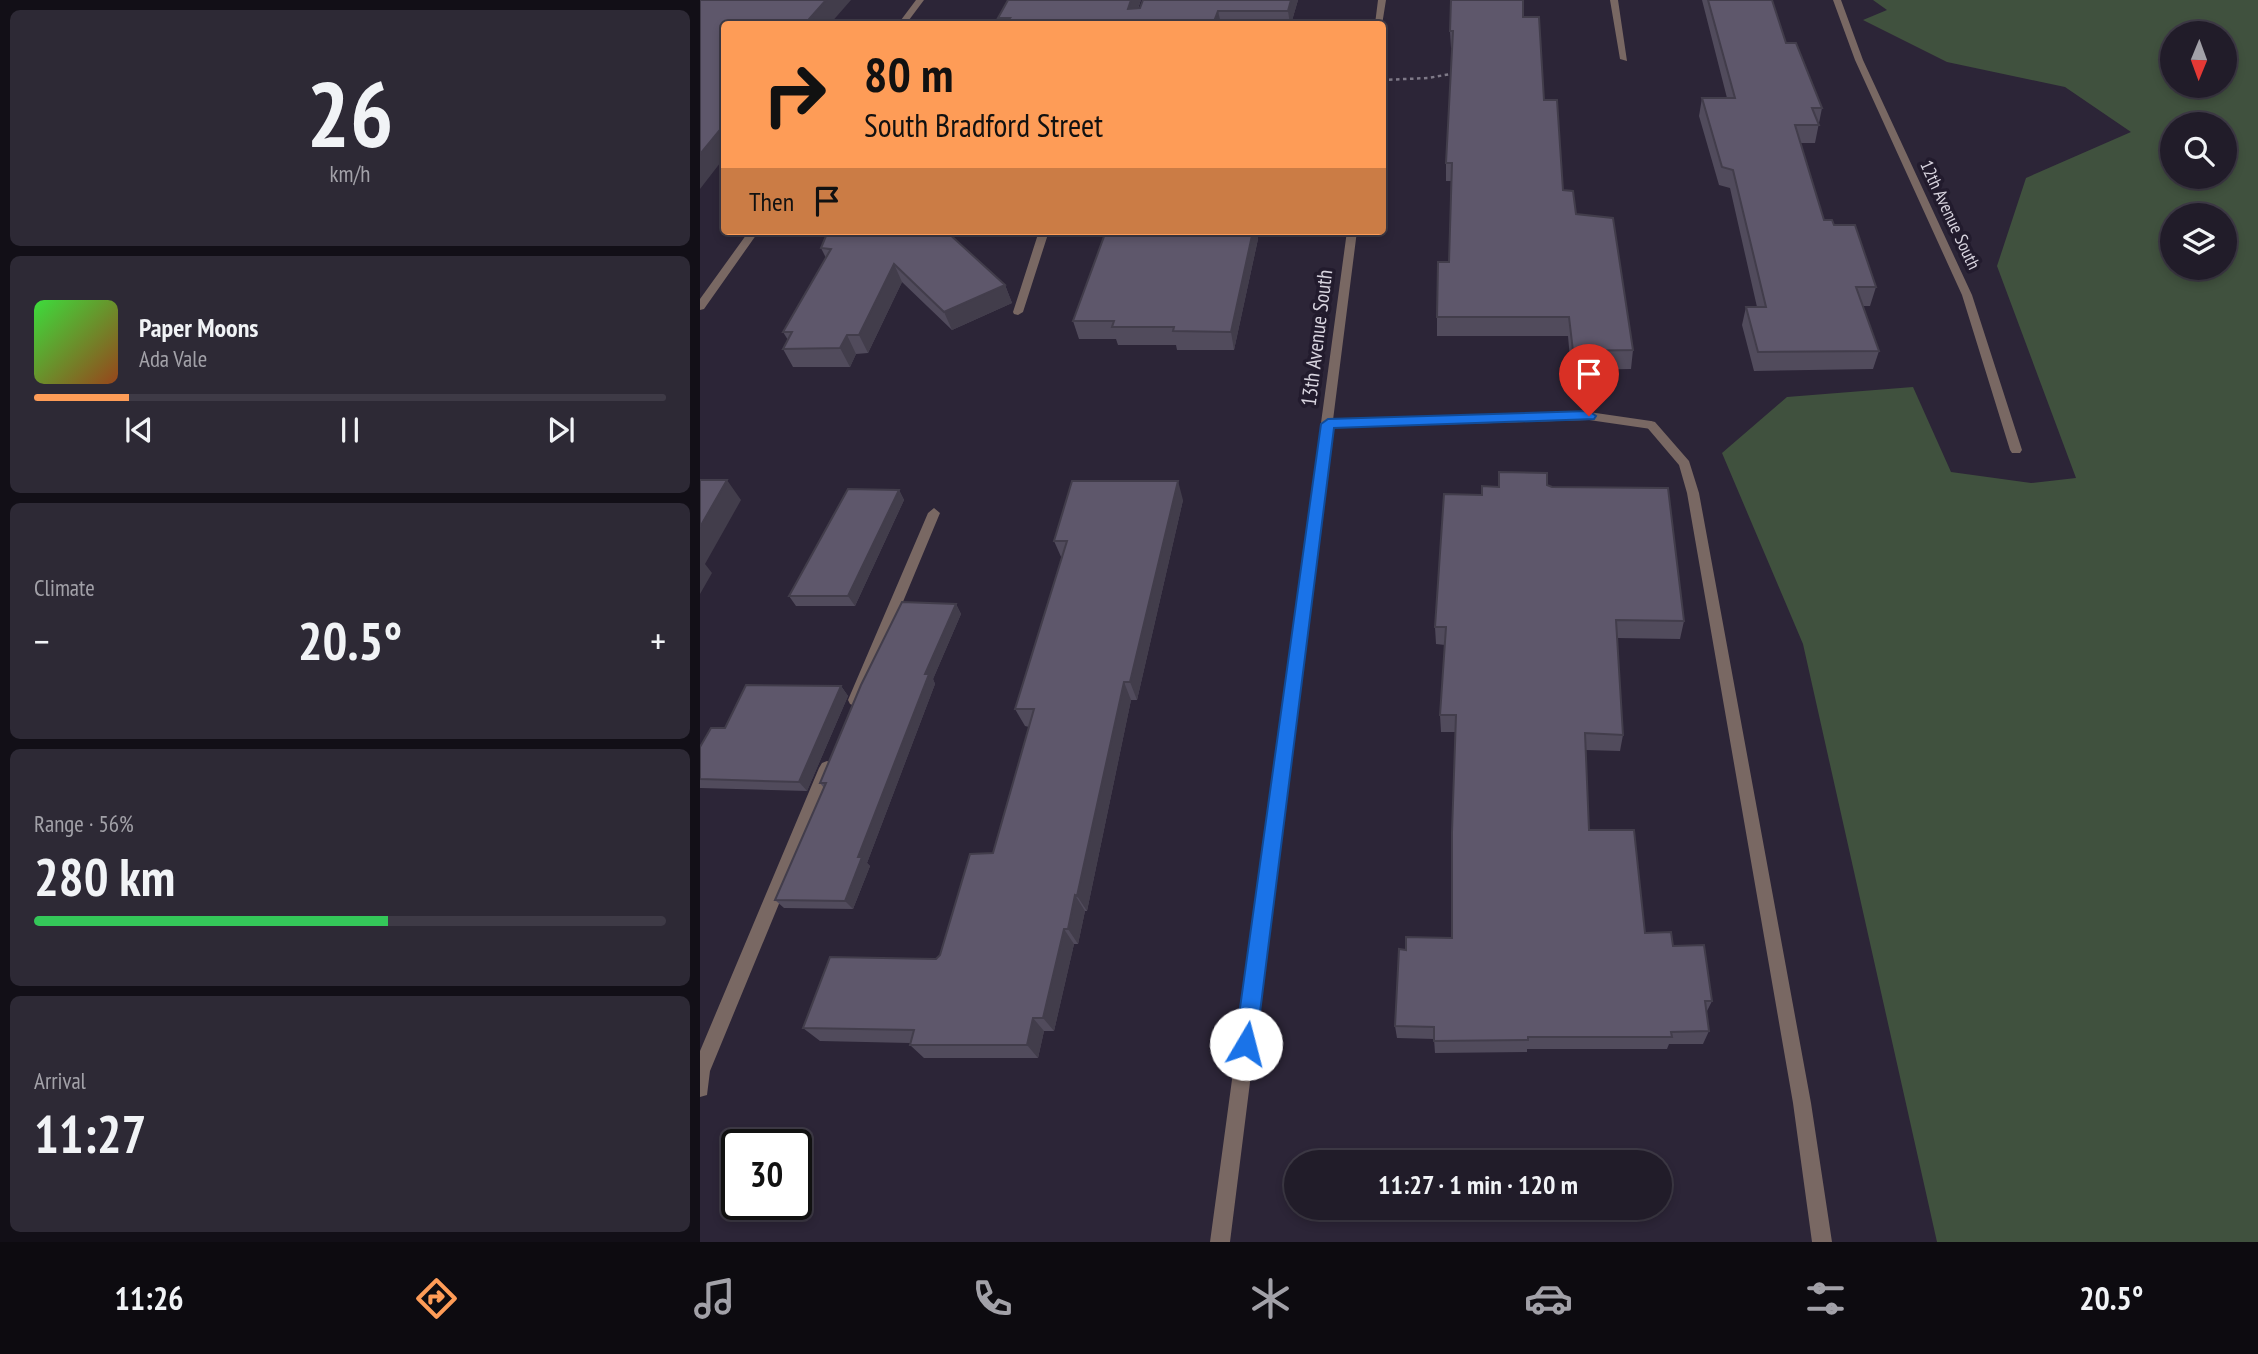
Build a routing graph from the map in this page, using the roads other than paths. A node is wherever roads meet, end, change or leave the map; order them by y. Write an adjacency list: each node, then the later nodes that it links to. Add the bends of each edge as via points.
1 (920, 0): 5 (street)
2 (1382, 0): 6 (street)
3 (1614, 0): 7 (street)
4 (1837, 0): 14 (street, 12th Avenue South, via 1859,60 1967,295)
5 (904, 21)
6 (1378, 21)
7 (1623, 59)
8 (751, 235): 11 (street)
9 (1043, 235): 12 (street)
10 (1352, 235): 13 (street, 13th Avenue South)
11 (700, 307)
12 (1018, 312)
13 (1328, 424): 19 (street, 13th Avenue South); 20 (street, via 1589,416 1651,425 1685,464 1802,1103)
14 (2016, 450)
15 (934, 513): 16 (street)
16 (851, 710)
17 (835, 748): 18 (street, via 701,1071)
18 (700, 1088)
19 (1220, 1242)
20 (1822, 1242)

